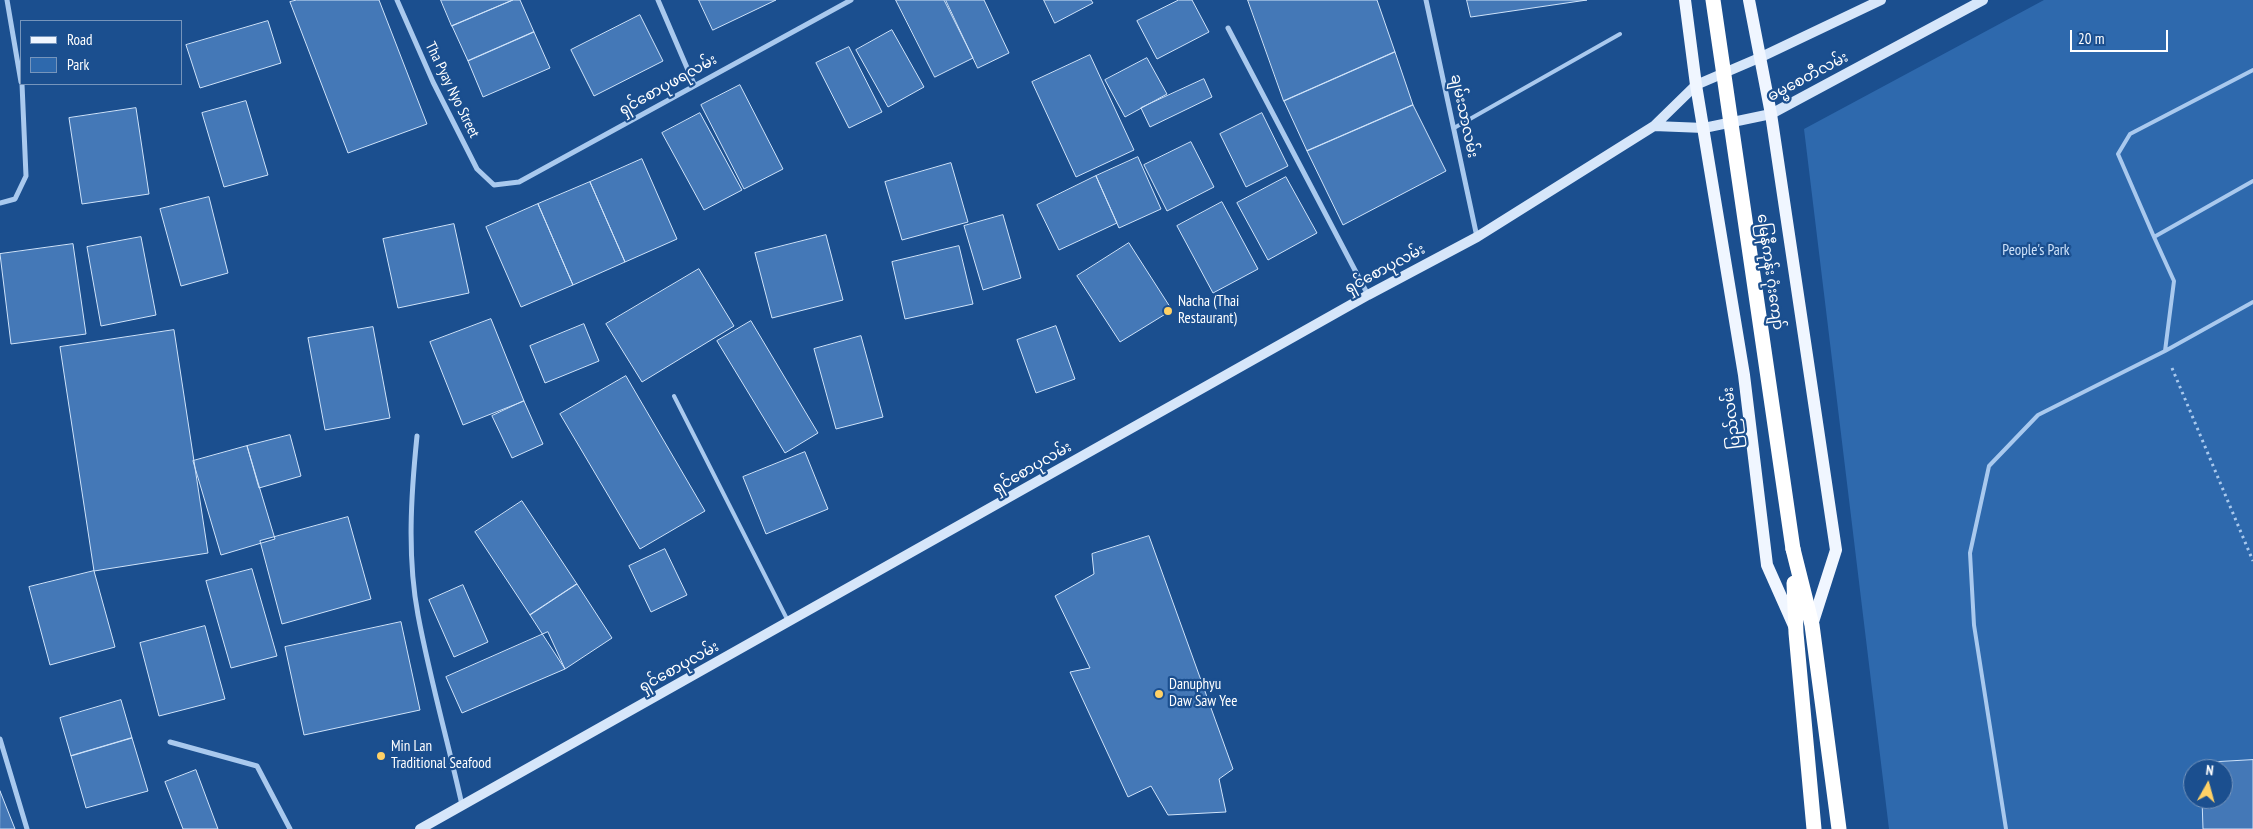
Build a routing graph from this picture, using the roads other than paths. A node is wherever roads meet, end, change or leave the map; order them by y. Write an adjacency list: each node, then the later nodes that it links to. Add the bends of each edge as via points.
1 (7, 0): 15 (street)
2 (397, 0): 24 (street, Tha Pyay Nyo Street, via 433,82 477,168)
3 (658, 0): 16 (street)
4 (851, 0): 16 (street, ရှင်စောပုဖရလမ်း)
5 (1426, 0): 21 (street, ချမ်းသာလမ်း)
6 (1685, 0): 18 (main road, ပြည်လမ်း)
7 (1713, 0): 33 (highway, မြေနီကုန်း ဂုံးကျော်, bridge)
8 (1749, 0): 13 (main road)
9 (1881, 0): 13 (main road)
10 (1983, 0): 19 (main road, ဓမ္မစေတီလမ်း)
11 (1228, 28): 28 (street)
12 (1620, 34): 21 (lane)
13 (1759, 58): 18 (main road); 19 (main road)
14 (2253, 70): 27 (lane, via 2130,134 2118,154)
15 (20, 77)
16 (694, 84): 24 (street, ရှင်စောပုဖရလမ်း, via 519,182)
17 (21, 85): 25 (street, via 26,176 15,199)
18 (1696, 85): 20 (main road); 22 (main road, ပြည်လမ်း)
19 (1771, 114): 22 (main road, ဓမ္မစေတီလမ်း); 35 (main road, via 1836,550)
20 (1654, 126): 22 (main road, ဓမ္မစေတီလမ်း); 26 (main road, ရှင်စောပုလမ်း)
21 (1454, 128): 26 (street, ချမ်းသာလမ်း)
22 (1704, 128): 36 (main road, ပြည်လမ်း, via 1744,375 1767,565)
23 (2253, 181): 27 (lane)
24 (494, 185)
25 (0, 203)
26 (1477, 237): 28 (main road, ရှင်စောပုလမ်း)
27 (2154, 237): 30 (lane, via 2174,281)
28 (1368, 295): 34 (main road, ရှင်စောပုလမ်း)
29 (2253, 302): 30 (lane)
30 (2165, 351): 45 (lane, via 2038,415 1989,466 1970,554 1974,625)
31 (674, 396): 34 (lane)
32 (417, 436): 39 (street, via 411,493 418,615)
33 (1793, 549): 35 (highway); 36 (highway)
34 (788, 622): 39 (main road, ရှင်စောပုလမ်း)
35 (1812, 625): 44 (highway)
36 (1796, 633): 43 (highway, ပြည်လမ်း)
37 (0, 739): 40 (street)
38 (170, 742): 41 (street, via 257,766)
39 (462, 805): 42 (main road, ရှင်စောပုလမ်း)
40 (27, 829)
41 (290, 829)
42 (420, 829)
43 (1814, 829)
44 (1839, 829)
45 (2006, 829)

